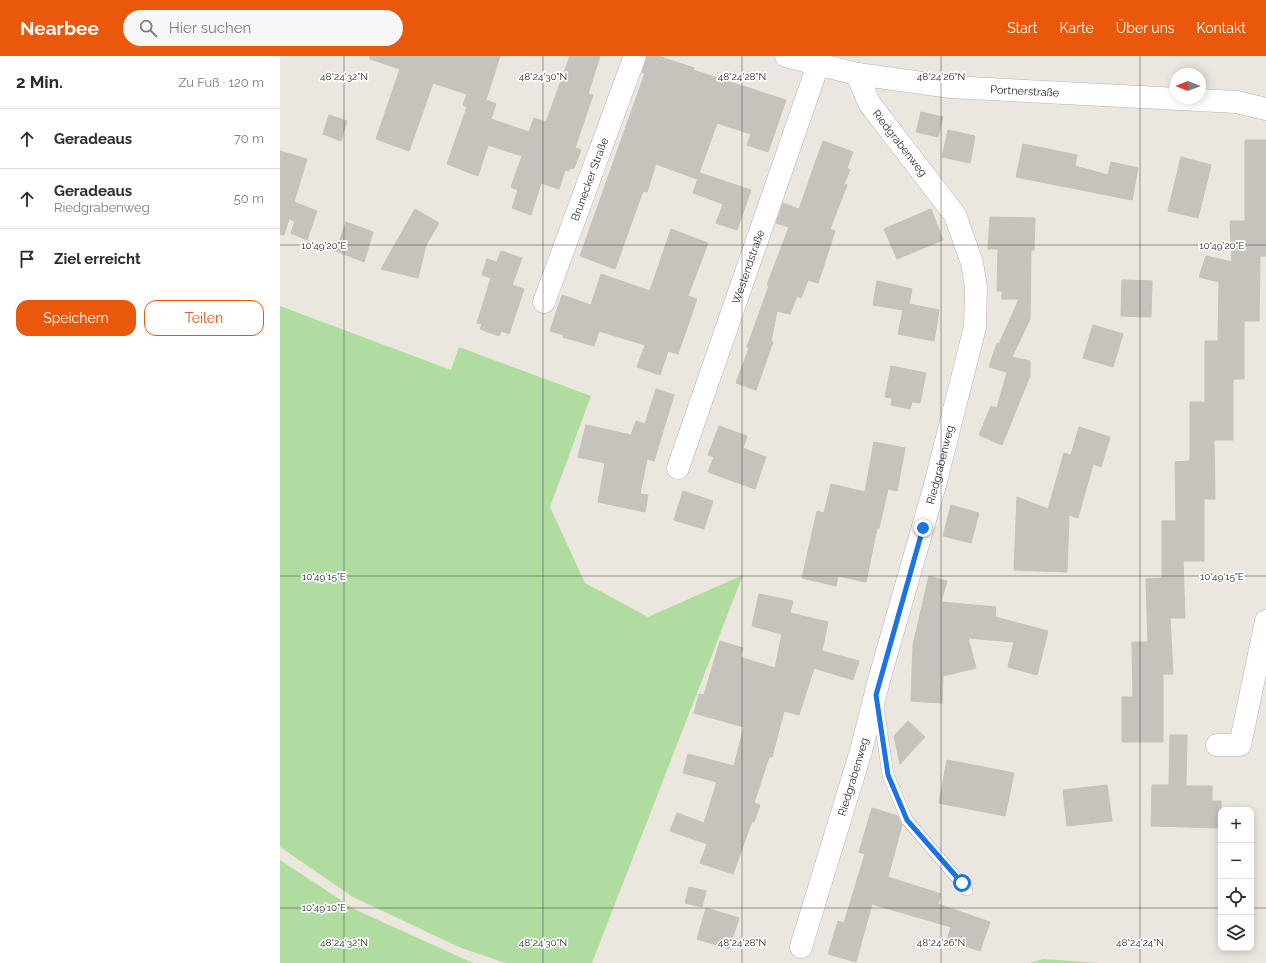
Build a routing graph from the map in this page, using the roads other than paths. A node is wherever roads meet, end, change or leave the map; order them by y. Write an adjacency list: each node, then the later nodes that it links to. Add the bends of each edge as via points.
1 (635, 56): 6 (street, Brunecker Straße)
2 (786, 56): 3 (street, Portnerstraße)
3 (818, 65): 4 (street, Portnerstraße); 7 (street, Westendstraße)
4 (857, 74): 5 (street, Portnerstraße, via 951,87 1237,102); 9 (street, Riedgrabenweg, via 869,103 955,215 972,263 976,287 975,327 963,378)
5 (1266, 109)
6 (544, 302)
7 (678, 468)
8 (1266, 620): 10 (street, via 1240,745)
9 (876, 695): 11 (lane, via 888,775 907,820); 12 (street, Riedgrabenweg)
10 (1218, 745)
11 (967, 890)
12 (801, 947)

